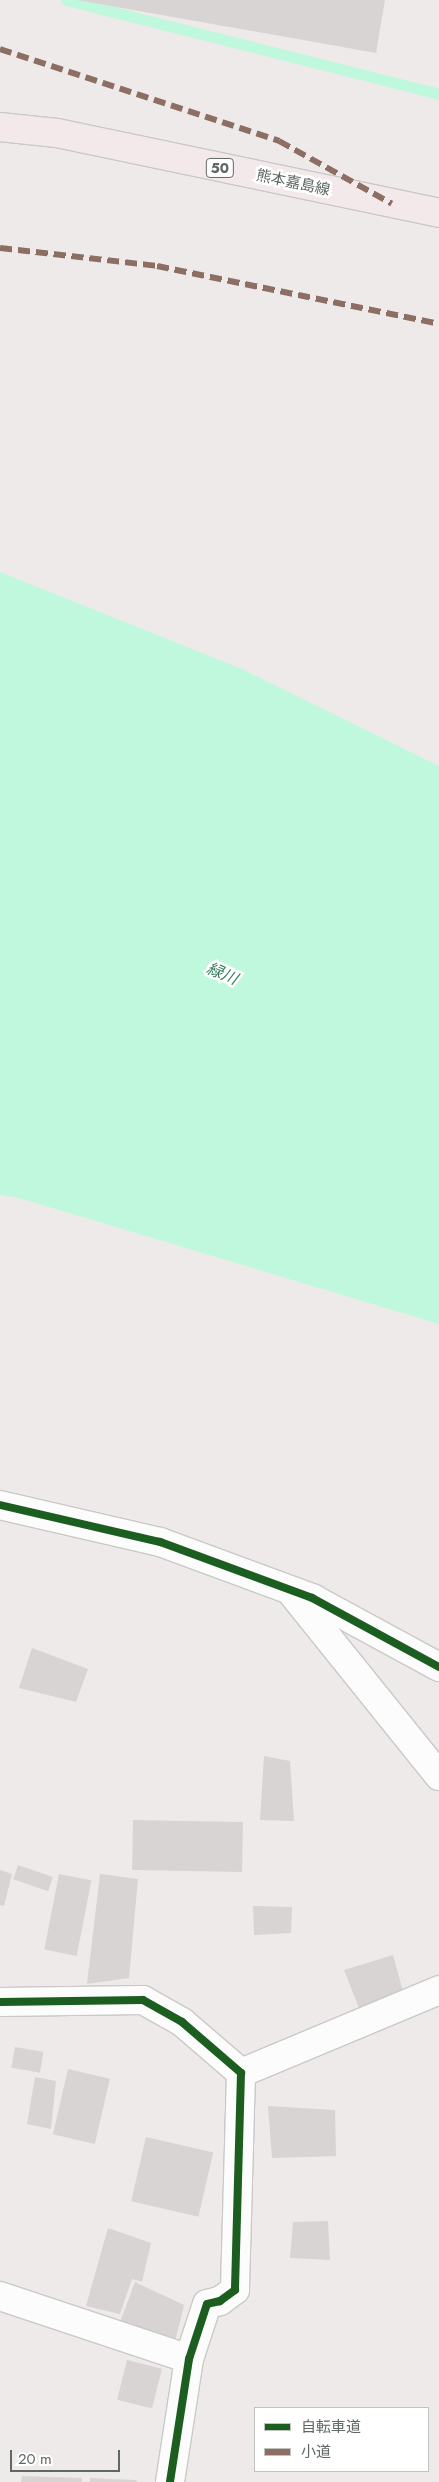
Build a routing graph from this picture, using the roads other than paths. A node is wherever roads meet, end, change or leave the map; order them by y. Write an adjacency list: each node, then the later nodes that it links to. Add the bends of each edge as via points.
1 (0, 128): 2 (main road, 熊本嘉島線 / 50, via 57,133)
2 (439, 213)
3 (0, 1505): 4 (street, via 160,1542)
4 (289, 1590): 5 (street, via 312,1598); 6 (street)
5 (439, 1667)
6 (439, 1776)
7 (439, 1990): 9 (street)
8 (0, 2002): 9 (street, via 143,2000 182,2022)
9 (241, 2073): 11 (street, via 235,2290 220,2301 206,2304)
10 (0, 2296): 11 (street)
11 (189, 2359): 12 (street)
12 (170, 2482)

